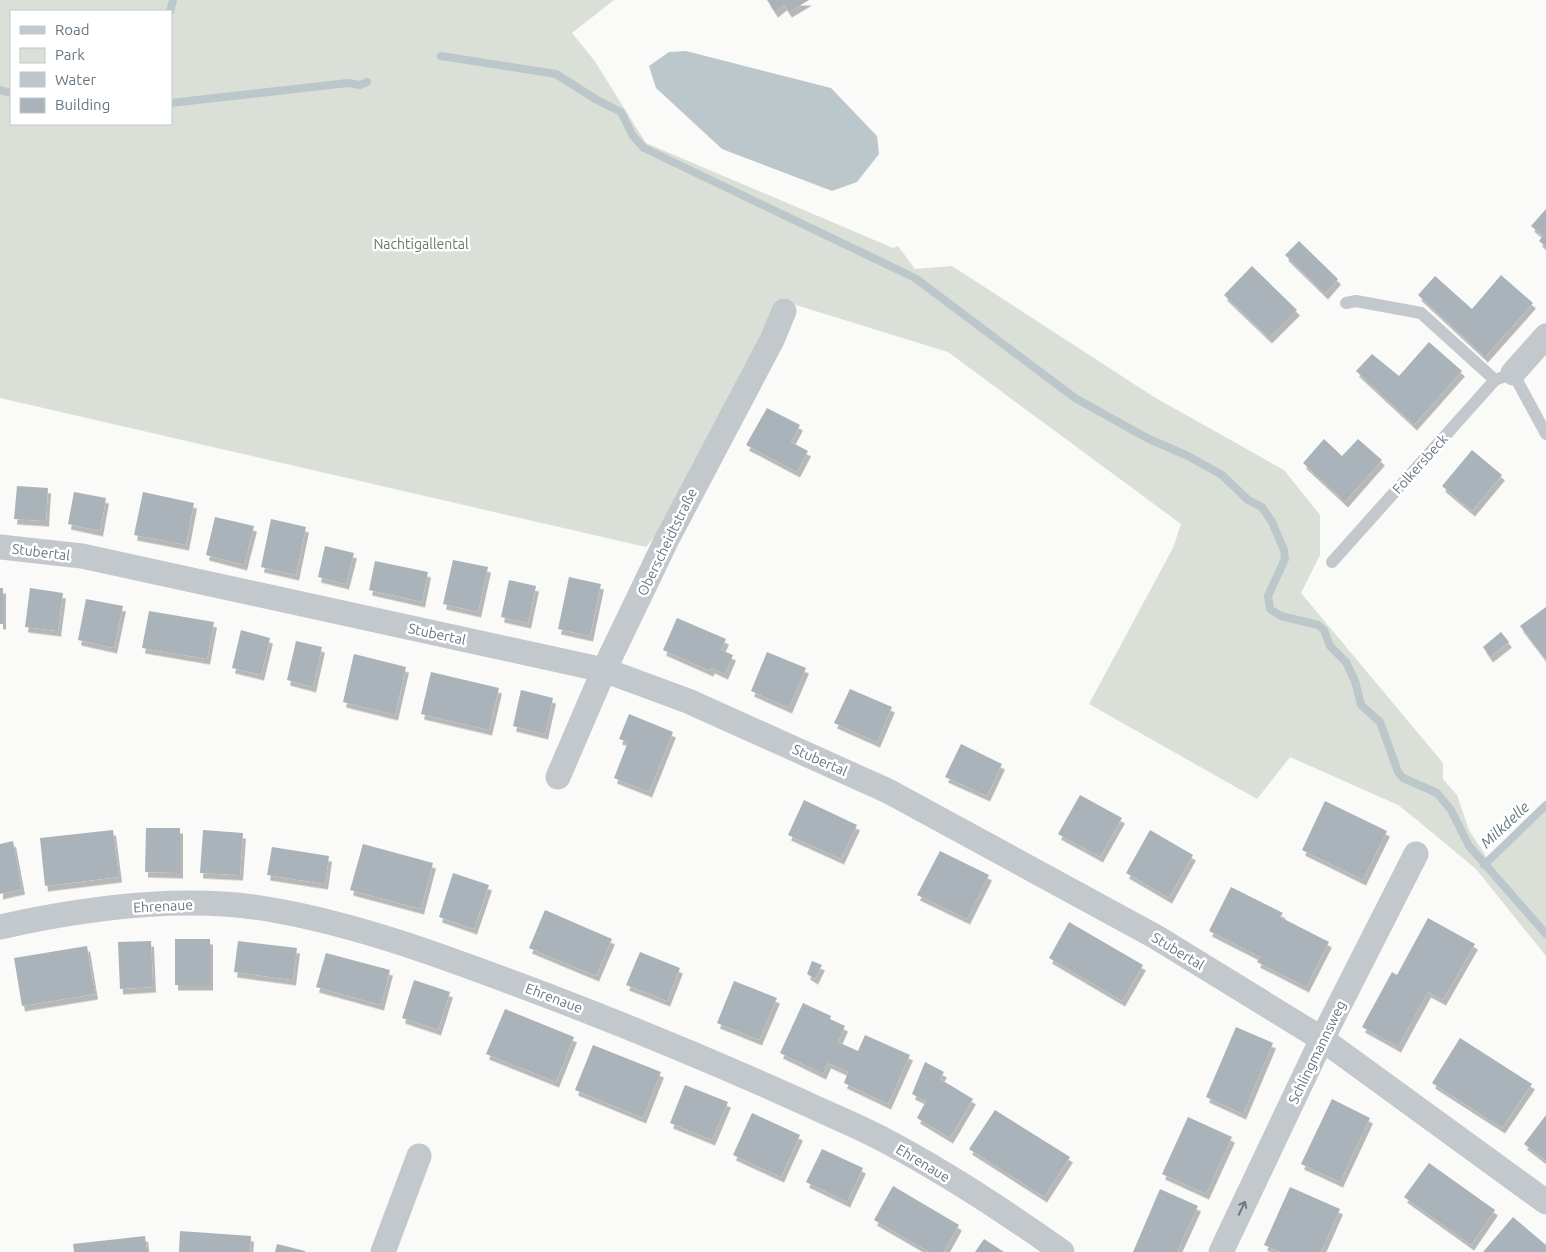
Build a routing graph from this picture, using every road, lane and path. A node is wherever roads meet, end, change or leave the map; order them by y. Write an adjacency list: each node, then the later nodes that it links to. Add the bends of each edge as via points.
1 (1346, 303): 4 (lane, via 1356,301 1421,313)
2 (784, 311): 8 (street, Oberscheidtstraße)
3 (1546, 336): 4 (street, Folkersbeck)
4 (1504, 376): 5 (lane); 7 (lane, Folkersbeck)
5 (1546, 434)
6 (0, 548): 8 (street, Stubertal, via 82,556)
7 (1332, 562)
8 (604, 670): 9 (street, Oberscheidtstraße); 12 (street, Stubertal, via 688,701 888,791 1156,937)
9 (558, 777)
10 (1416, 854): 12 (street, Schlingmannsweg)
11 (0, 927): 16 (street, Ehrenaue, via 93,910 222,904 272,910 380,936 486,973 725,1066 878,1137 1009,1214)
12 (1322, 1039): 14 (street, Stubertal); 17 (street, Schlingmannsweg, one-way to 12)
13 (419, 1156): 15 (street)
14 (1546, 1202)
15 (384, 1252)
16 (1062, 1252)
17 (1221, 1252)

